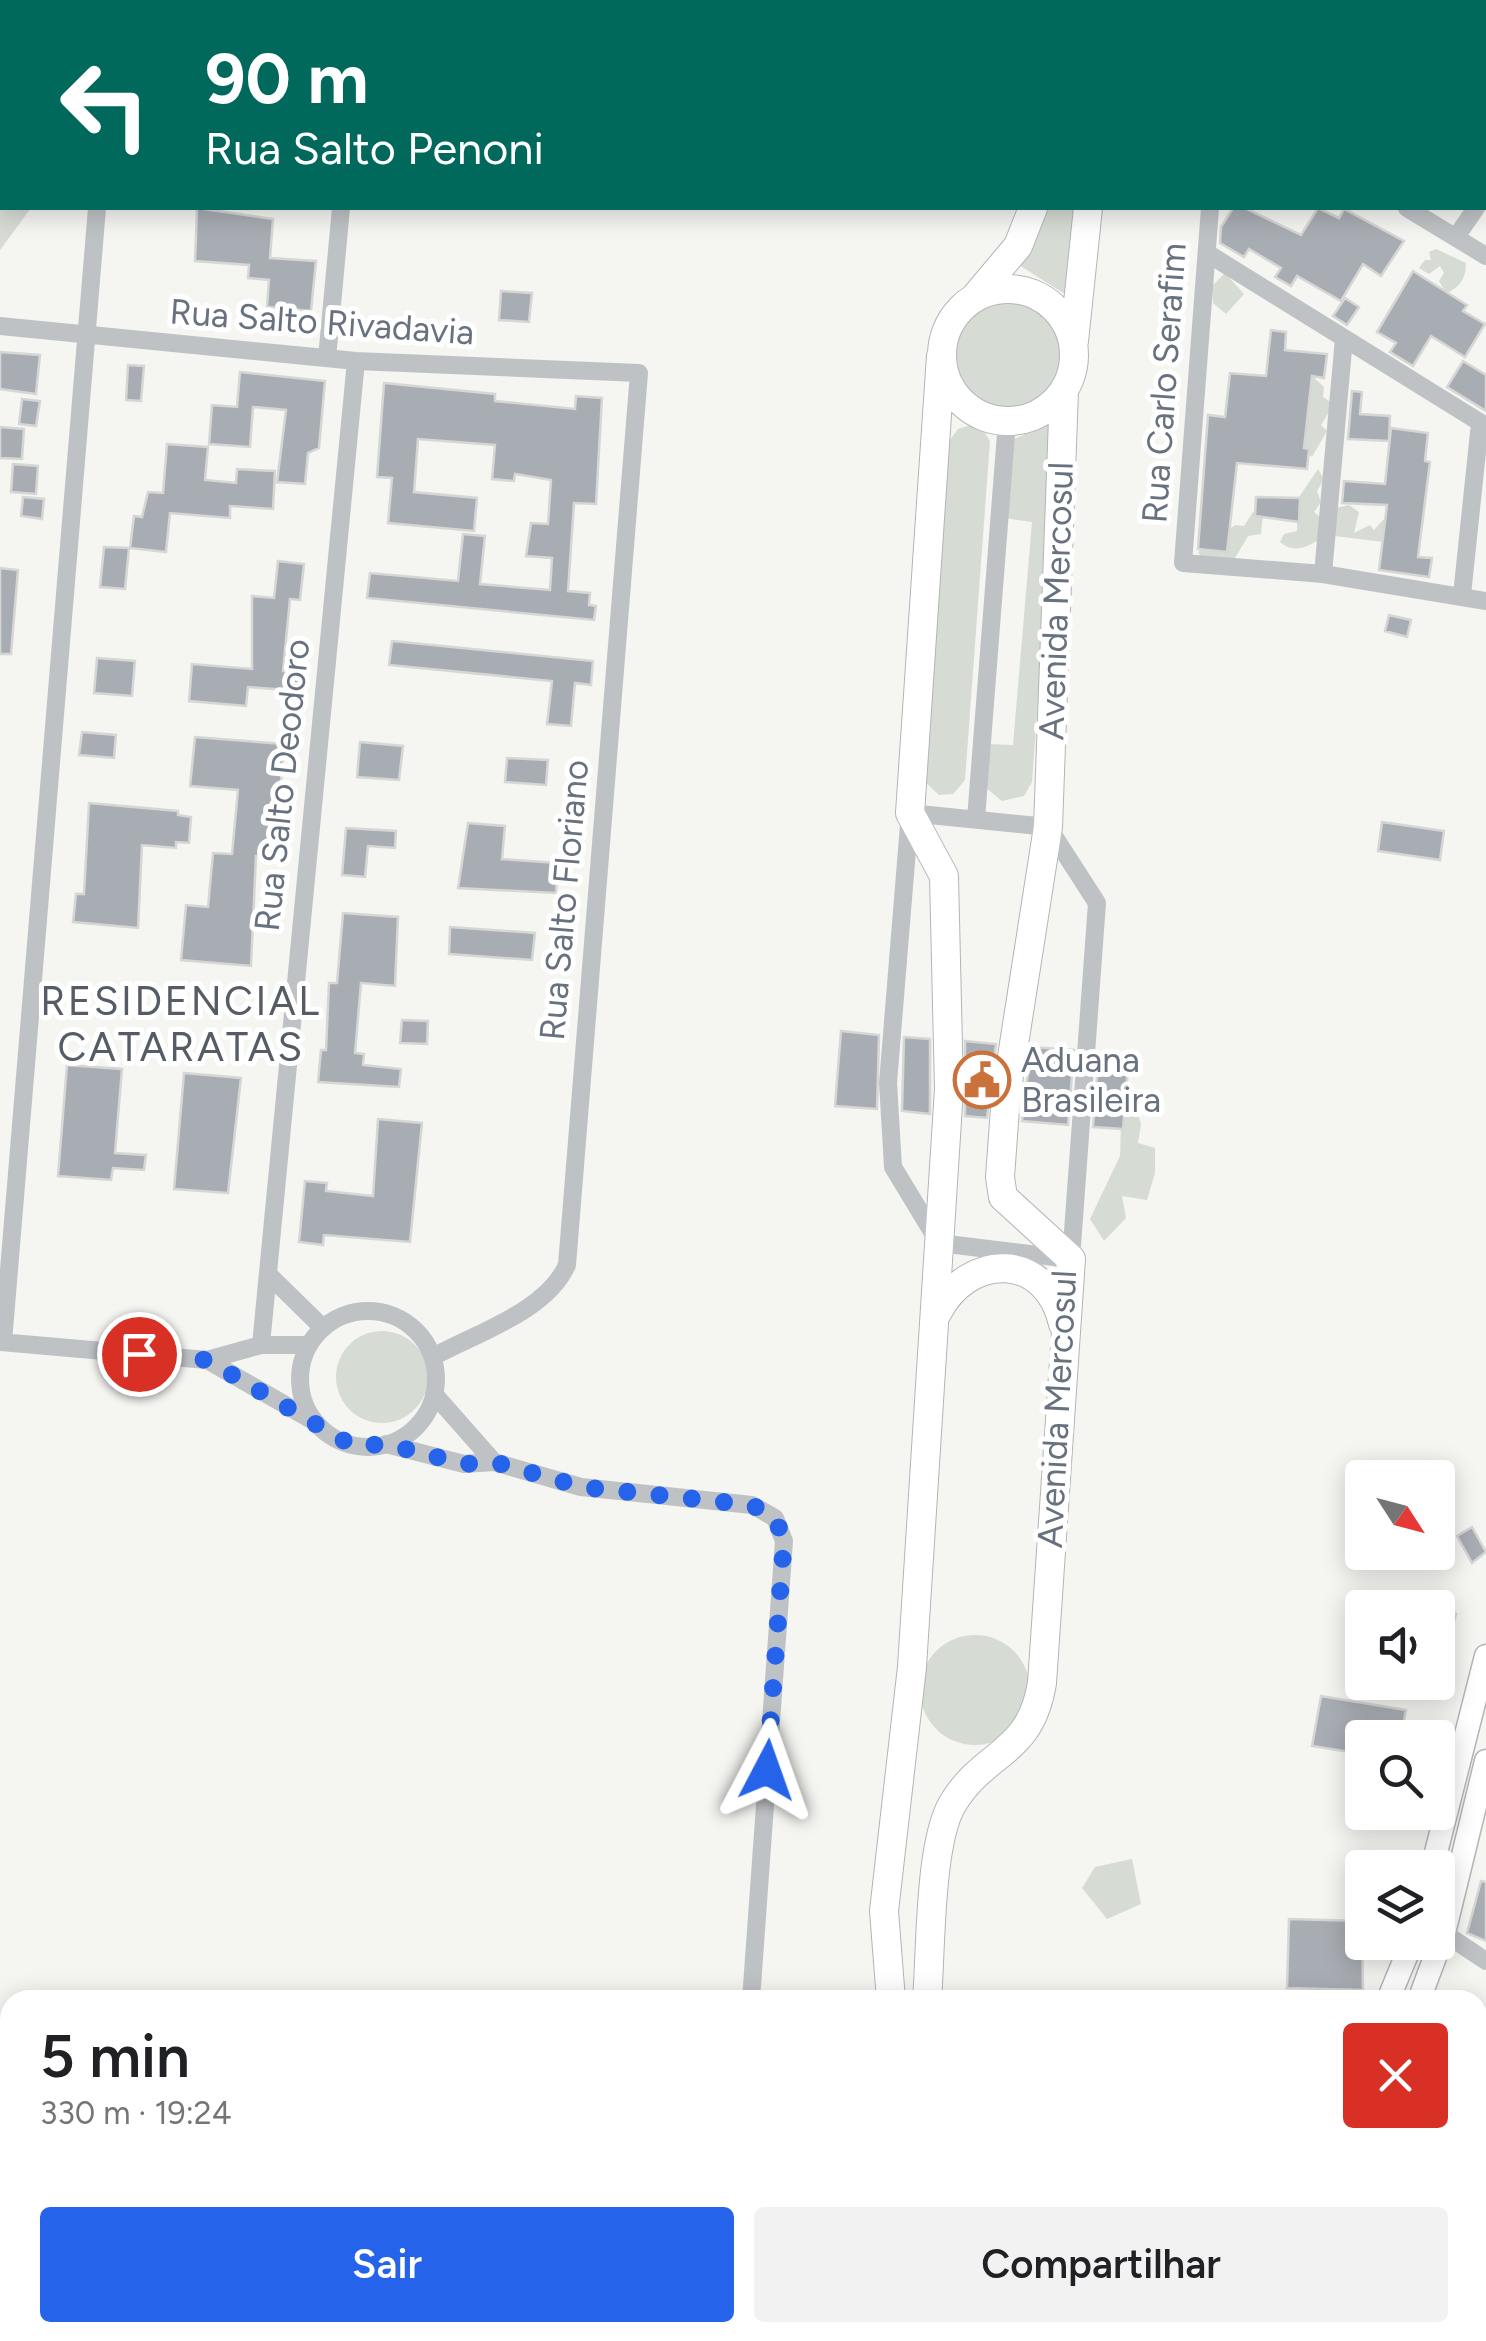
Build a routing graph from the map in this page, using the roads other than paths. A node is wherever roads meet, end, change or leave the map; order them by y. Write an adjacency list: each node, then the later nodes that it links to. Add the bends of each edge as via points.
1 (97, 210): 13 (street)
2 (342, 210): 17 (street)
3 (1032, 210): 11 (highway, via 1018,246)
4 (1088, 210): 15 (highway, Avenida Mercosul)
5 (1210, 210): 9 (street, Rua Carlo Serafim)
6 (1410, 210): 8 (street)
7 (1475, 210): 8 (street)
8 (1456, 237): 10 (street)
9 (1206, 253): 14 (street); 23 (street, Rua Carlo Serafim, via 1184,562)
10 (1486, 256)
11 (976, 296): 15 (highway, via 1018,288 1036,296 1053,305); 16 (highway, via 946,330)
12 (0, 326): 13 (street, Rua Salto Rivadavia)
13 (83, 335): 17 (street, Rua Salto Rivadavia); 35 (street)
14 (1344, 338): 22 (street); 23 (street)
15 (1074, 342): 20 (highway, Avenida Mercosul)
16 (941, 356): 21 (highway, Avenida Mercosul, via 960,402); 26 (highway)
17 (327, 358): 18 (street, Rua Salto Rivadavia)
18 (356, 361): 19 (street, Rua Salto Rivadavia); 31 (street, Rua Salto Deodoro)
19 (639, 373): 38 (street, Rua Salto Floriano, via 567,1265 558,1285 537,1301)
20 (1064, 391): 21 (highway, Avenida Mercosul, via 1048,408); 28 (highway, Avenida Mercosul)
21 (1006, 422): 27 (street)
22 (1483, 425): 24 (street)
23 (1322, 574): 24 (street)
24 (1462, 595): 25 (street)
25 (1486, 601)
26 (910, 813): 27 (street); 29 (highway, via 944,876 947,904); 29 (street, via 888,1083 893,1167)
27 (976, 819): 28 (street)
28 (1048, 828): 30 (street, via 1097,903); 30 (highway, Avenida Mercosul, via 1006,1095 1000,1177 1004,1197)
29 (940, 1244): 30 (street); 32 (highway)
30 (1070, 1259): 34 (highway, Avenida Mercosul)
31 (269, 1275): 33 (street); 36 (street, Rua Salto Deodoro)
32 (934, 1318): 34 (highway, via 950,1288 974,1270 1024,1272 1058,1302); 53 (highway, via 912,1668 884,1910)
33 (323, 1328): 37 (street); 38 (street, via 342,1316 386,1313 406,1322)
34 (1065, 1335): 54 (highway, Avenida Mercosul, via 1038,1708 1027,1732 952,1804 936,1879)
35 (1, 1342): 39 (street)
36 (262, 1345): 37 (street); 39 (street)
37 (309, 1345): 41 (street, via 300,1381)
38 (432, 1356): 40 (street)
39 (207, 1360): 41 (street)
40 (434, 1394): 42 (street, via 416,1427); 43 (street)
41 (315, 1422): 42 (street, via 353,1446)
42 (386, 1444): 43 (street, via 464,1464)
43 (494, 1462): 52 (street, via 582,1487 752,1505 775,1518 784,1540)
44 (1486, 1656): 46 (main road)
45 (1486, 1761): 47 (main road)
46 (1437, 1850)
47 (1455, 1878)
48 (1455, 1940): 51 (street)
49 (1405, 1960): 55 (main road)
50 (1431, 1960): 56 (main road)
51 (1486, 1961)
52 (752, 1990)
53 (890, 1990)
54 (929, 1990)
55 (1392, 1990)
56 (1421, 1990)

